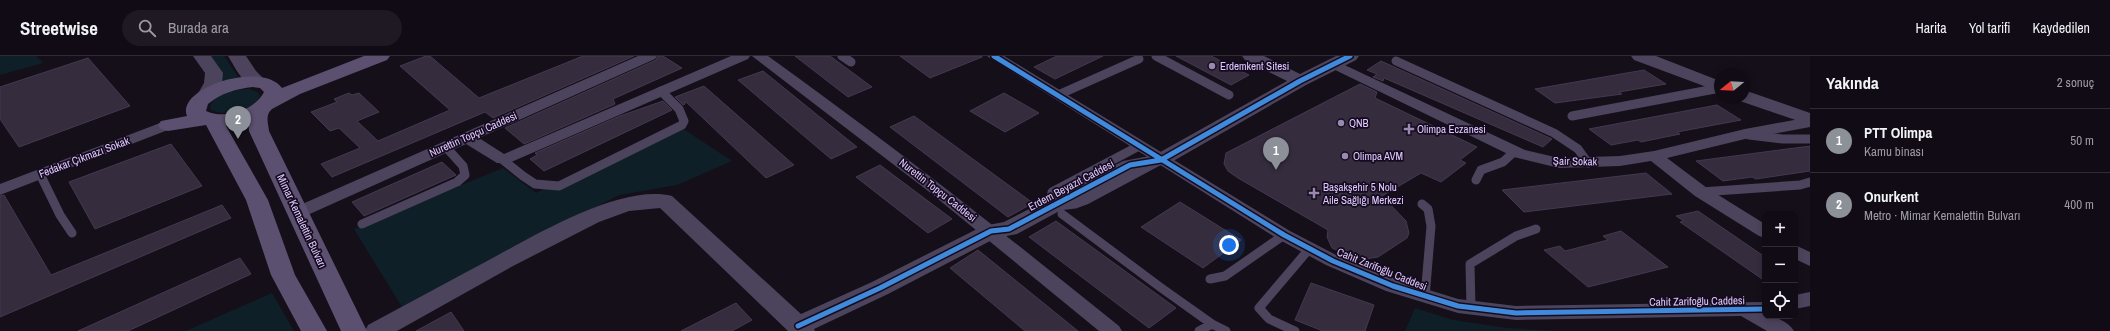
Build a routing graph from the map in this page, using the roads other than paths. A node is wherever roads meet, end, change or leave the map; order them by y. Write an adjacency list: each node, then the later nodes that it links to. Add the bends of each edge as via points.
1 (202, 56): 26 (street, via 214,73)
2 (237, 56): 18 (street, via 249,75)
3 (356, 56): 18 (main road, via 331,65)
4 (381, 56): 25 (main road, via 300,87)
5 (650, 56): 31 (street, Nurettin Topçu Caddesi)
6 (743, 56): 21 (street)
7 (759, 56): 51 (street, Nurettin Topçu Caddesi, via 835,110)
8 (842, 56): 16 (lane)
9 (994, 56): 22 (street, Cahit Zarifoğlu Caddesi)
10 (1156, 56): 23 (lane)
11 (1251, 56): 17 (street)
12 (1640, 56): 19 (street)
13 (1139, 59): 22 (lane)
14 (1342, 60): 17 (street, Erdem Beyazıt Caddesi); 35 (street, Şair Sokak)
15 (1396, 61): 39 (lane, via 1563,138 1582,152)
16 (851, 62)
17 (1300, 81): 38 (street, Erdem Beyazıt Caddesi)
18 (260, 82): 25 (main road, Mimar Kemalettin Bulvarı, via 272,87 274,92); 26 (main road, via 231,85)
19 (1714, 85)
20 (1714, 88): 27 (lane)
21 (661, 91): 37 (street); 37 (lane, via 679,109 684,122 682,125 559,186 535,186)
22 (1058, 95): 34 (street, Cahit Zarifoğlu Caddesi)
23 (1228, 96)
24 (1750, 98): 28 (street)
25 (263, 107): 26 (main road, via 234,118); 47 (main road, Mimar Kemalettin Bulvarı, via 257,118 259,131)
26 (205, 110): 29 (main road); 66 (main road, via 257,200 283,274)
27 (1572, 116)
28 (1810, 121): 30 (street, Şair Sokak)
29 (168, 125): 40 (street, Fedakar Çıkmazı Sokak)
30 (1745, 134): 32 (lane, via 1782,139); 36 (street, Şair Sokak)
31 (467, 137): 33 (street, Nurettin Topçu Caddesi); 37 (street)
32 (1810, 139)
33 (445, 146): 47 (street, Nurettin Topçu Caddesi); 48 (lane, via 462,166 464,175 450,185)
34 (1139, 146): 38 (street, Cahit Zarifoğlu Caddesi); 46 (lane, via 1052,192)
35 (1515, 152): 39 (street, Şair Sokak, via 1539,160); 41 (lane, via 1503,162 1480,170)
36 (1654, 156): 39 (street, Şair Sokak); 44 (street)
37 (503, 160)
38 (1161, 160): 46 (street, Erdem Beyazıt Caddesi, via 1130,165); 53 (street, Cahit Zarifoğlu Caddesi)
39 (1588, 163)
40 (40, 174): 43 (street, Fedakar Çıkmazı Sokak); 52 (lane)
41 (1476, 180)
42 (1810, 182): 44 (lane, via 1800,185)
43 (0, 190)
44 (1702, 192): 50 (street)
45 (1422, 204): 58 (lane, via 1428,209 1431,226)
46 (1056, 210): 51 (street, Erdem Beyazıt Caddesi, via 1009,228); 64 (lane)
47 (297, 213): 67 (main road, Mimar Kemalettin Bulvarı)
48 (362, 224)
49 (1536, 229): 61 (lane, via 1516,236 1472,261)
50 (1762, 230)
51 (991, 231): 65 (street, Erdem Beyazıt Caddesi); 69 (street, Nurettin Topçu Caddesi)
52 (72, 233)
53 (1284, 235): 54 (street, Cahit Zarifoğlu Caddesi); 57 (lane, via 1225,276)
54 (1310, 248): 58 (street, Cahit Zarifoğlu Caddesi, via 1393,286); 72 (lane, via 1259,308 1261,314 1270,320)
55 (1798, 253): 56 (street)
56 (1810, 260)
57 (1210, 279)
58 (1425, 297): 61 (street, Cahit Zarifoğlu Caddesi)
59 (1810, 299): 60 (street)
60 (1798, 301)
61 (1471, 308): 63 (street, Cahit Zarifoğlu Caddesi, via 1516,313)
62 (1762, 308): 63 (street, Cahit Zarifoğlu Caddesi)
63 (1745, 310): 73 (street)
64 (1212, 324): 70 (lane); 71 (lane)
65 (801, 328): 68 (street, via 665,201 646,200 618,206 589,218)
66 (314, 331)
67 (354, 331)
68 (377, 331)
69 (1112, 331)
70 (1199, 331)
71 (1226, 331)
72 (1295, 331)
73 (1784, 331)

